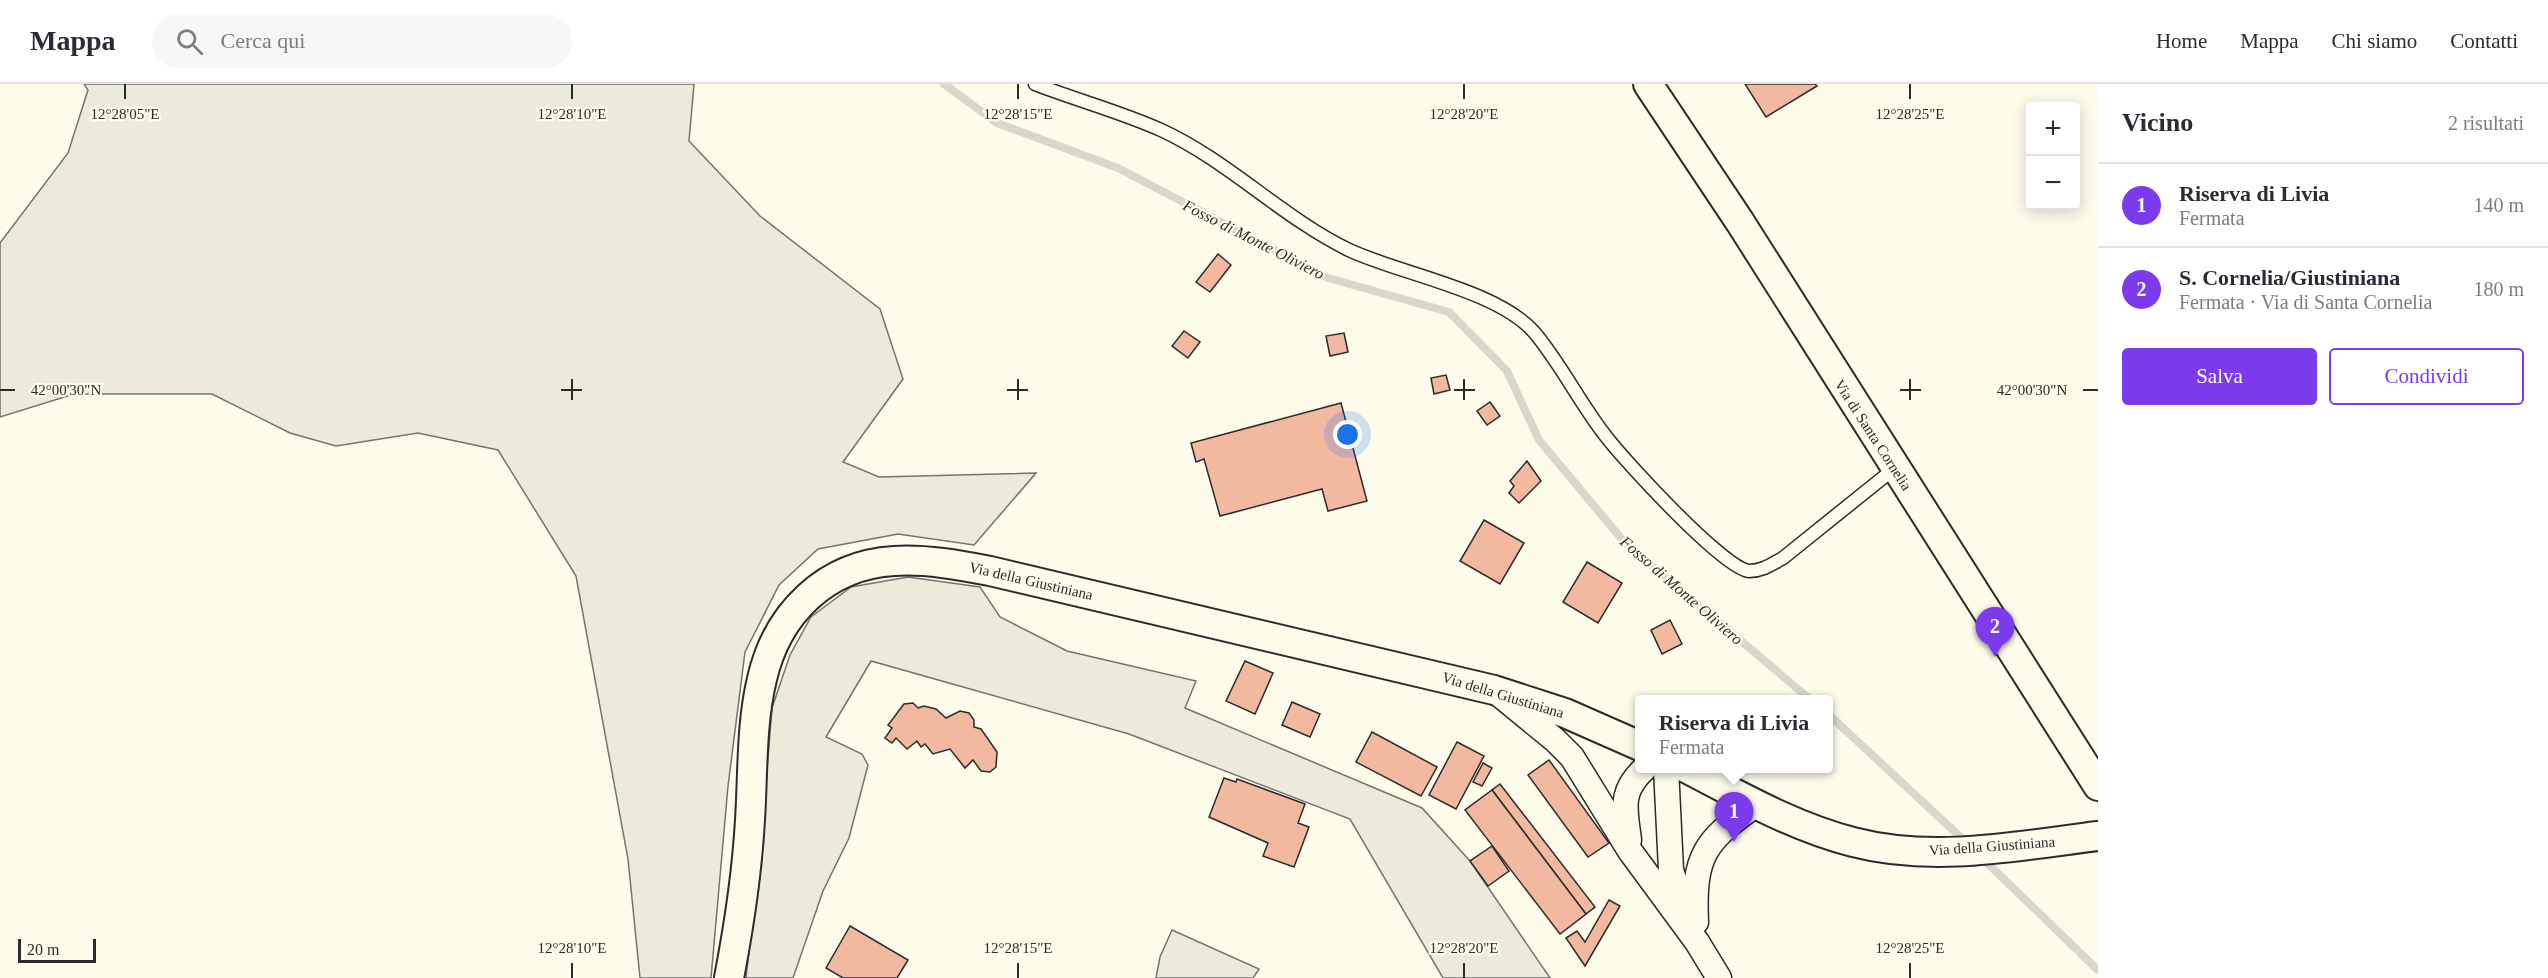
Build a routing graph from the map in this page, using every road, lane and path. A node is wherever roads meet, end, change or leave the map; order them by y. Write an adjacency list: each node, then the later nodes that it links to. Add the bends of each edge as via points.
1 (1035, 84): 3 (lane, via 1162,131 1302,224 1350,250 1506,310 1533,331 1607,439 1708,542 1747,571 1764,569 1783,558)
2 (1648, 84): 3 (street, Via di Santa Cornelia)
3 (1895, 468): 9 (street, Via di Santa Cornelia)
4 (1494, 690): 5 (street, Via della Giustiniana, via 1565,713); 12 (street, via 1572,758); 14 (street, Via della Giustiniana, via 990,570 911,560 879,563 838,574 811,592 791,614 773,646 762,678 741,907)
5 (1635, 744)
6 (1640, 773): 12 (street, via 1632,781 1625,800)
7 (1666, 773): 13 (street, via 1671,870)
8 (1696, 773): 10 (street, Via della Giustiniana)
9 (2098, 786)
10 (1757, 804): 11 (street, Via della Giustiniana, via 1811,829 1856,843 1911,851 1952,852); 13 (street, via 1722,830 1702,857 1695,897)
11 (2098, 836)
12 (1630, 850): 13 (street)
13 (1697, 942): 15 (street)
14 (729, 978)
15 (1719, 978)

